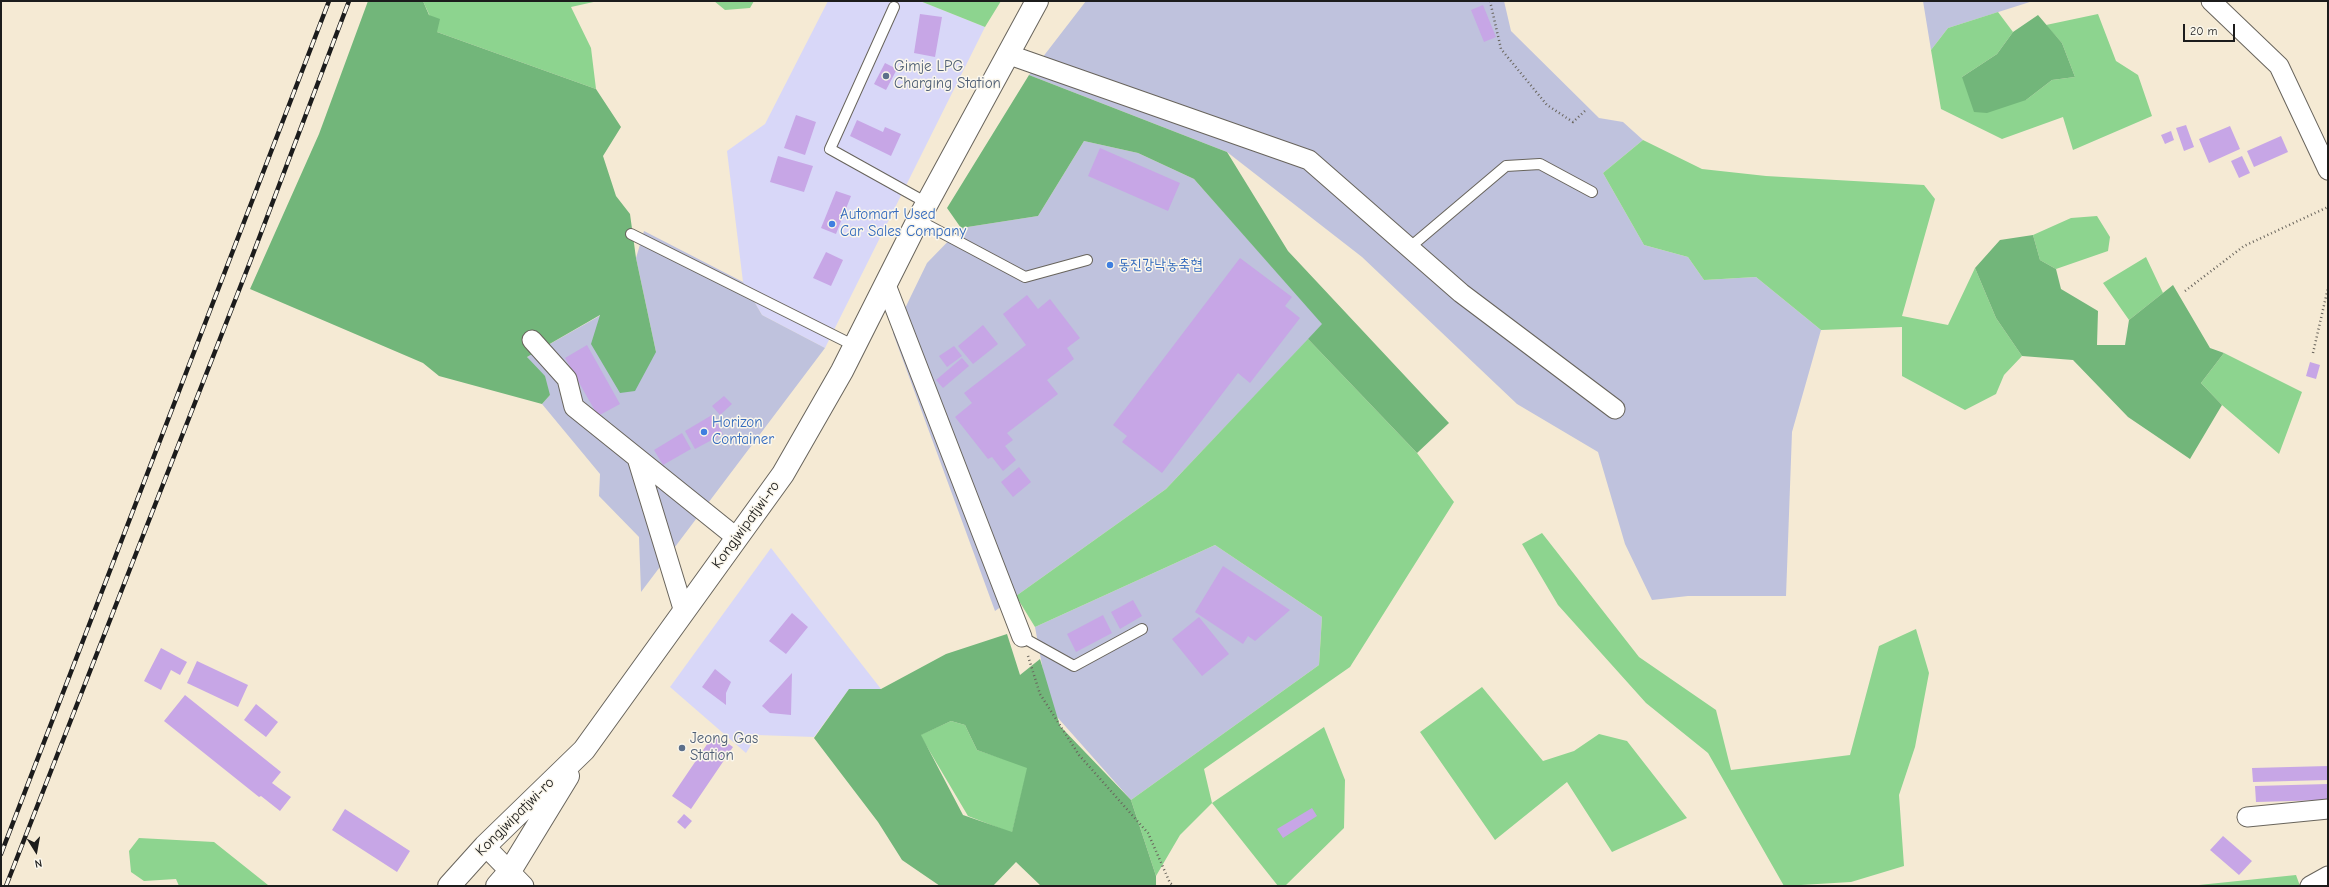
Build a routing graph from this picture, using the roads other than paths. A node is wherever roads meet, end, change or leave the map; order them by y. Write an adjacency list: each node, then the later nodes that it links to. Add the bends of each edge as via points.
1 (1037, 1): 4 (main road, Kongjwipatjwi-ro)
2 (2211, 1): 5 (street, via 2279,66)
3 (894, 7): 7 (lane, via 830,149)
4 (1007, 54): 7 (main road, Kongjwipatjwi-ro); 9 (street, via 1309,160)
5 (2328, 170)
6 (1592, 192): 9 (lane, via 1540,164 1506,166)
7 (922, 212): 10 (lane, via 1025,277); 11 (main road, Kongjwipatjwi-ro)
8 (631, 234): 13 (lane)
9 (1409, 248): 14 (street, via 1461,293)
10 (1087, 260)
11 (886, 285): 13 (main road, Kongjwipatjwi-ro); 19 (street)
12 (532, 340): 15 (street, via 567,379 574,407)
13 (855, 346): 16 (main road, Kongjwipatjwi-ro, via 782,474)
14 (1615, 409)
15 (637, 458): 16 (street); 17 (street)
16 (737, 538): 17 (main road, Kongjwipatjwi-ro)
17 (684, 612): 20 (main road, Kongjwipatjwi-ro)
18 (1142, 629): 19 (lane, via 1074,666)
19 (1022, 637)
20 (584, 750): 23 (main road, Kongjwipatjwi-ro); 26 (main road, Kongjwipatjwi-ro)
21 (2328, 809): 22 (street)
22 (2247, 817)
23 (485, 846): 25 (main road, Kongjwipatjwi-ro); 26 (street)
24 (2328, 876): 27 (street)
25 (454, 880)
26 (511, 881)
27 (2310, 886)

